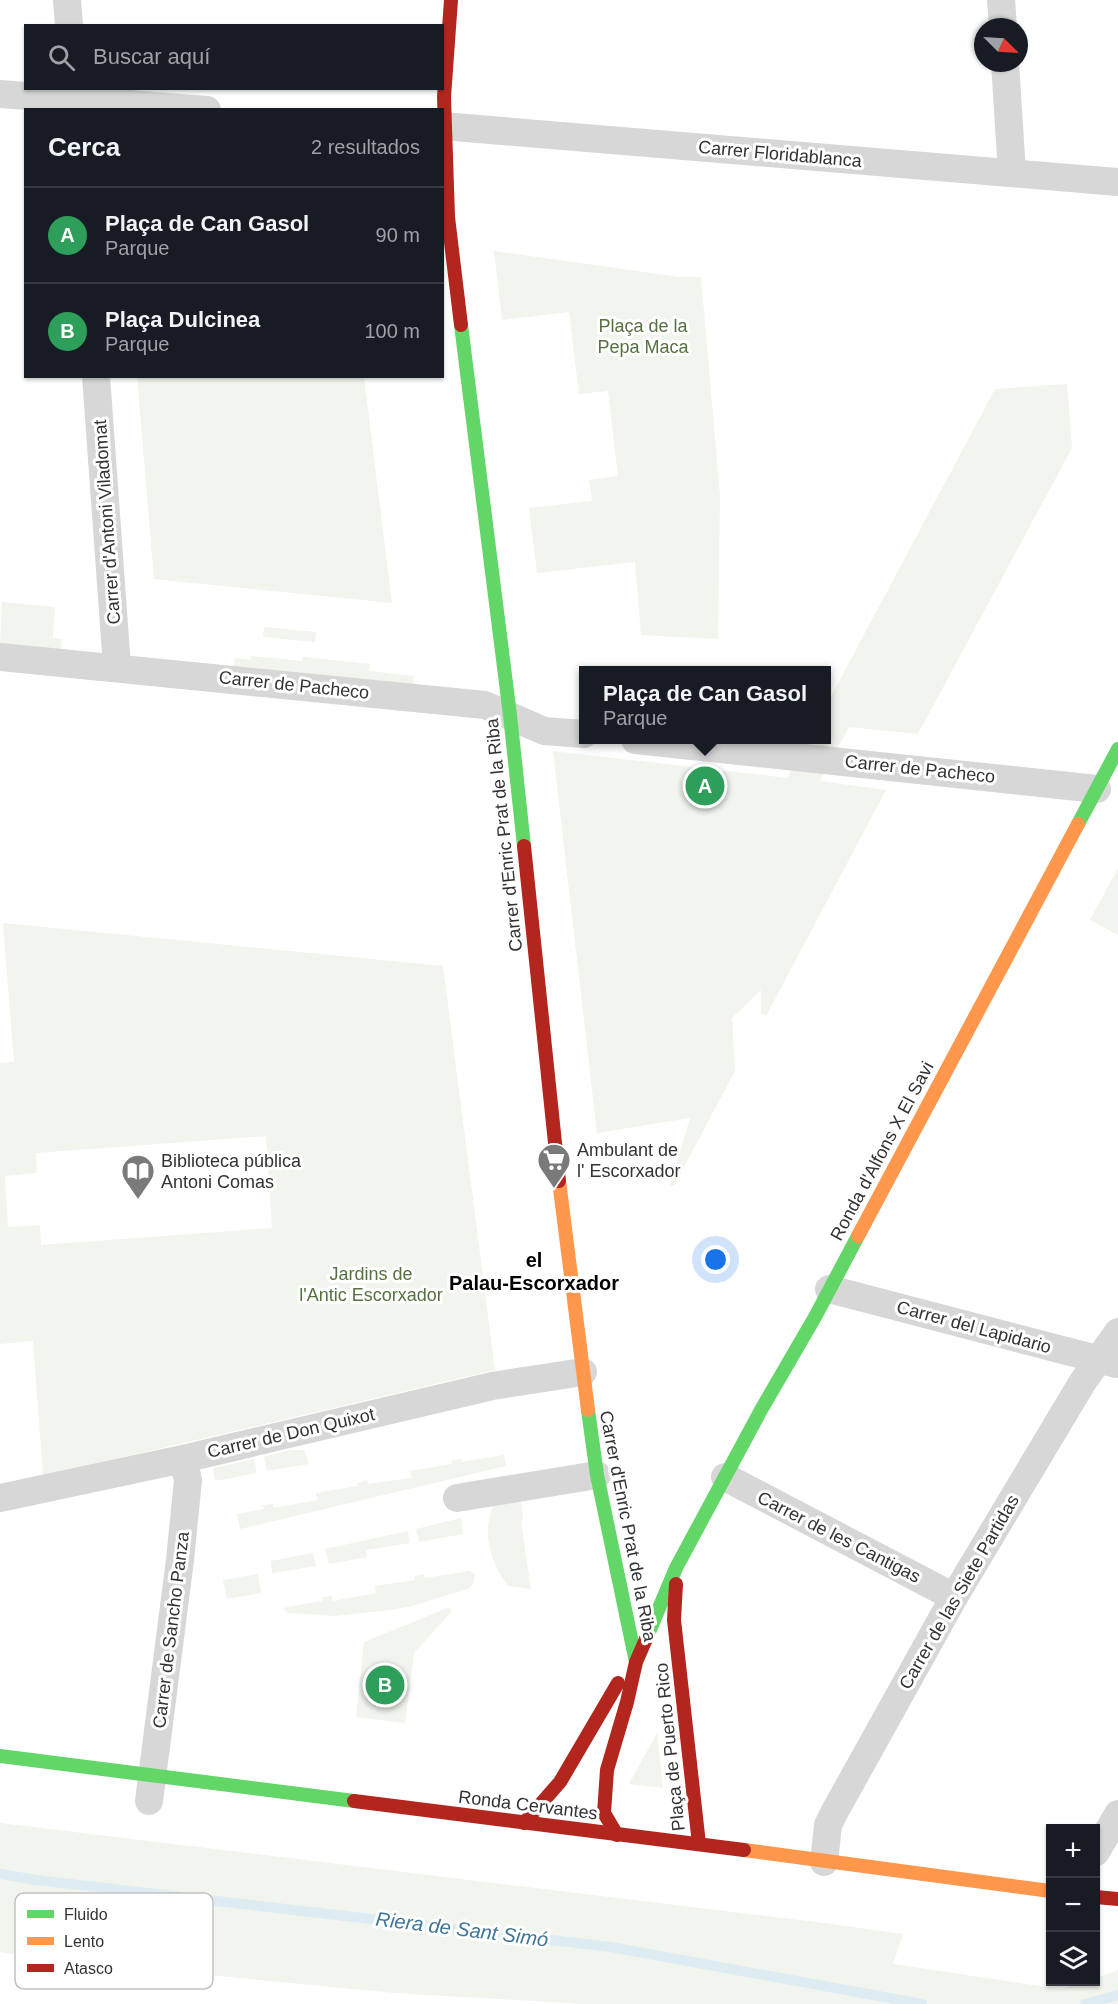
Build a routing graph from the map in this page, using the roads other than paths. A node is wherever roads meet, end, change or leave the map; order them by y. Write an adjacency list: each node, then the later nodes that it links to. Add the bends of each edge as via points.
1 (67, 0): 5 (street)
2 (451, 0): 10 (street, Carrer d'Enric Prat de la Riba)
3 (1001, 0): 4 (street)
4 (1002, 18)
5 (69, 24)
6 (1006, 72): 11 (street)
7 (0, 94): 8 (street)
8 (75, 99): 9 (street)
9 (183, 108)
10 (444, 127): 11 (street, Carrer Floridablanca); 16 (street, Carrer d'Enric Prat de la Riba, via 448,217)
11 (1012, 173): 12 (street, Carrer Floridablanca)
12 (1118, 182)
13 (96, 378): 15 (street, Carrer d'Antoni Viladomat)
14 (0, 657): 15 (street, Carrer de Pacheco)
15 (117, 667): 16 (street, Carrer de Pacheco, via 485,705)
16 (510, 715): 17 (street, Carrer de Pacheco, via 544,730); 24 (street, Carrer d'Enric Prat de la Riba)
17 (579, 734)
18 (673, 744): 20 (street, Carrer de Pacheco)
19 (1118, 749): 20 (street, Ronda d'Alfons X El Savi)
20 (1097, 789): 21 (street, Ronda d'Alfons X El Savi)
21 (829, 1289): 23 (street, Carrer del Lapidario); 27 (street, Ronda d'Alfons X El Savi)
22 (1118, 1332): 23 (street, Carrer de las Siete Partidas)
23 (1108, 1362): 31 (street, Carrer de las Siete Partidas, via 1082,1383)
24 (583, 1372): 25 (street, Carrer de Don Quixot, via 492,1386); 26 (street, Carrer d'Enric Prat de la Riba)
25 (183, 1459): 28 (street, Carrer de Don Quixot); 34 (street, Carrer de Sancho Panza, via 187,1492)
26 (597, 1475): 29 (street); 32 (street, Carrer d'Enric Prat de la Riba)
27 (725, 1477): 30 (street, Ronda d'Alfons X El Savi); 31 (street, Carrer de les Cantigas)
28 (0, 1498)
29 (457, 1498)
30 (676, 1568): 32 (street, Plaça de Puerto Rico); 38 (street, Plaça de Puerto Rico, via 674,1620)
31 (954, 1597): 40 (street, Carrer de las Siete Partidas, via 828,1825)
32 (636, 1662): 36 (street, Plaça de Puerto Rico, via 614,1688 560,1782); 37 (street, Plaça de Puerto Rico, via 605,1786 604,1813)
33 (0, 1756): 34 (street, Ronda Cervantes)
34 (151, 1788): 36 (street, Ronda Cervantes)
35 (1118, 1814): 39 (street)
36 (524, 1823): 37 (street, Ronda Cervantes)
37 (617, 1835): 38 (street, Ronda Cervantes)
38 (699, 1844): 40 (street, Ronda Cervantes)
39 (1100, 1844)
40 (824, 1862): 41 (street, Ronda Cervantes)
41 (1046, 1890)
42 (1100, 1897): 43 (street)
43 (1118, 1899)

